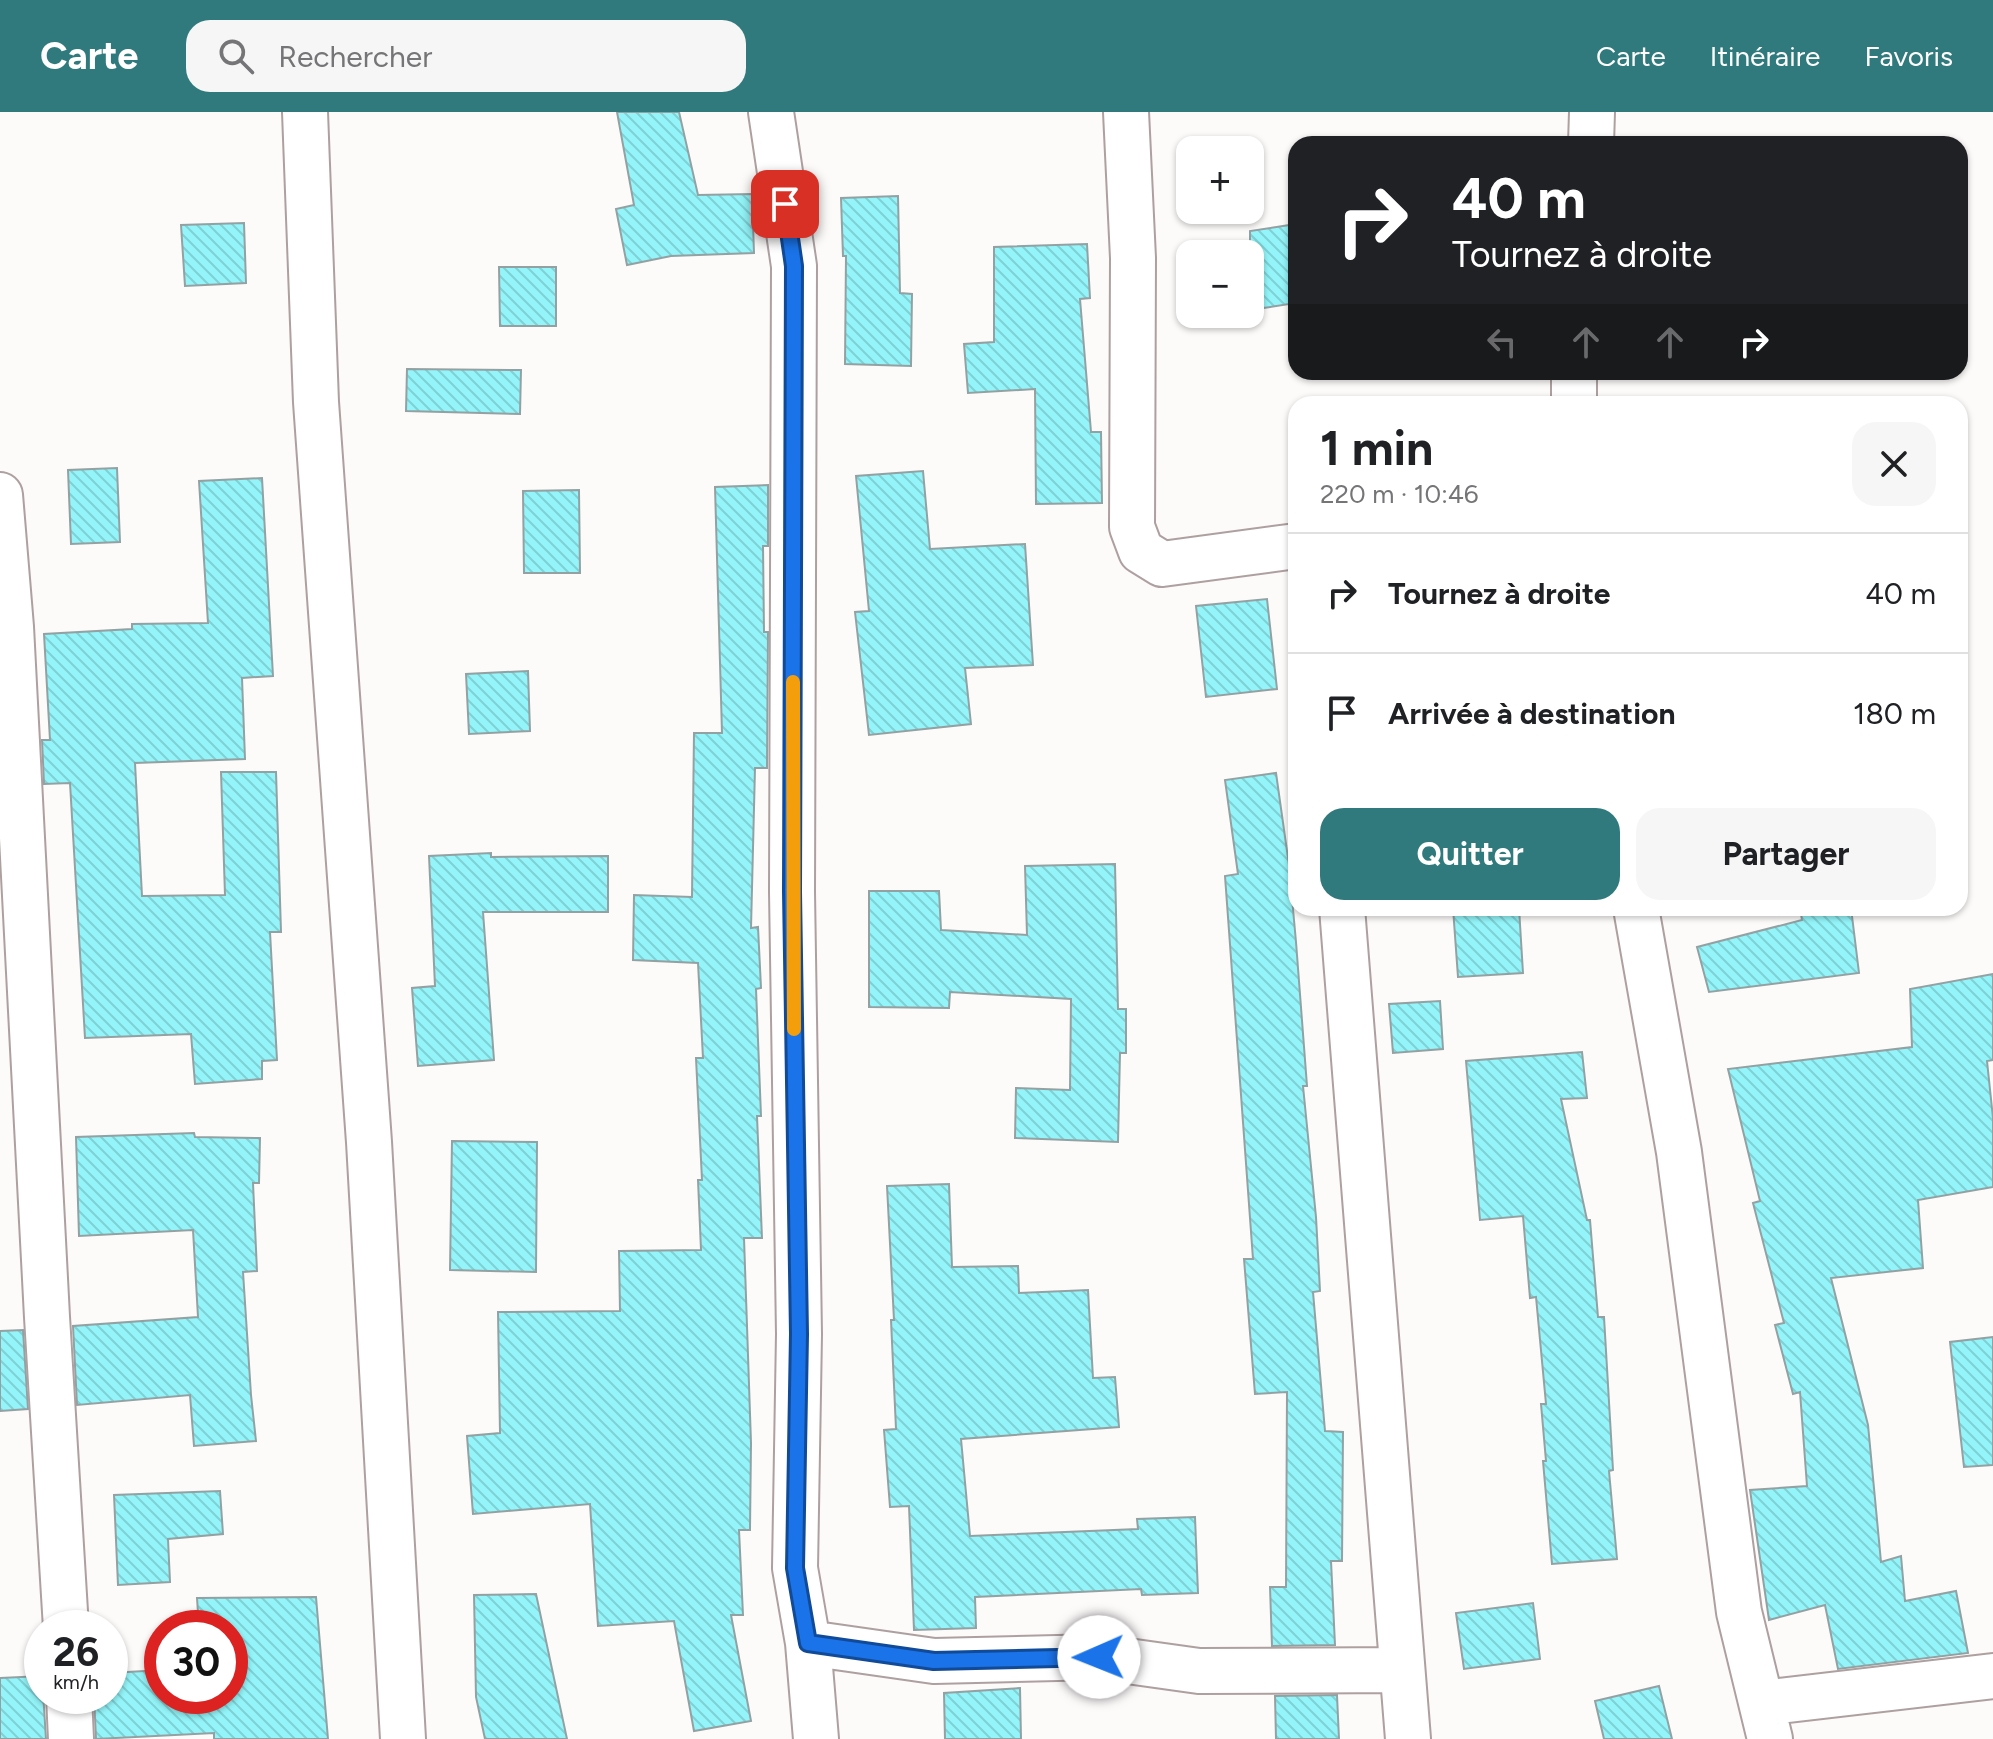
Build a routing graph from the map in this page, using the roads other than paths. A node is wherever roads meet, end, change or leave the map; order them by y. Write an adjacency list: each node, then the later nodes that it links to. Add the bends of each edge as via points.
1 (305, 112): 17 (street, via 316,402 368,1127)
2 (771, 112): 11 (street, via 794,266 792,892 799,1334 795,1568)
3 (1126, 112): 7 (street, via 1133,258 1132,527 1141,551 1162,564)
4 (1592, 112): 5 (street)
5 (1591, 136)
6 (0, 495): 10 (street)
7 (1288, 547)
8 (1343, 916): 12 (street)
9 (1637, 916): 15 (street, via 1679,1152 1739,1612)
10 (65, 1610)
11 (808, 1643): 12 (street, via 934,1661 1099,1657 1199,1671); 18 (street)
12 (1401, 1670): 19 (street)
13 (1993, 1676): 15 (street)
14 (70, 1714): 16 (street)
15 (1766, 1721)
16 (71, 1739)
17 (403, 1739)
18 (816, 1739)
19 (1408, 1739)

